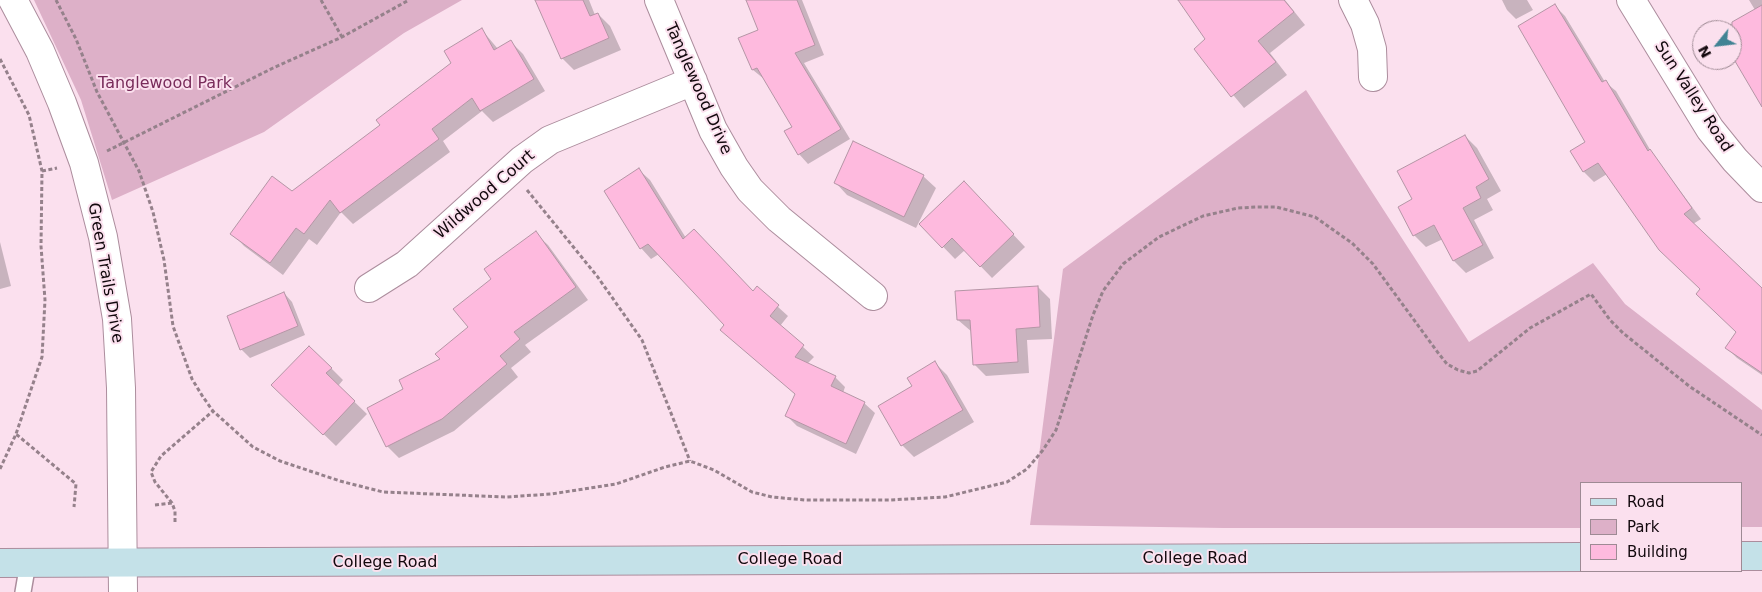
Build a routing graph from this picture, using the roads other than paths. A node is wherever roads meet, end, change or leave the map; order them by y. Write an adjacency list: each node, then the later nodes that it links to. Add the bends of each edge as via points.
1 (13, 0): 15 (street, Green Trails Drive, via 55,86 84,163 102,237 117,319 121,388)
2 (660, 0): 6 (street, Tanglewood Drive)
3 (1353, 0): 5 (street, via 1365,24 1372,49)
4 (1631, 0): 7 (street, Sun Valley Road, via 1710,129)
5 (1374, 77)
6 (693, 81): 8 (street, Wildwood Court, via 550,140 510,170 407,264); 9 (street, Tanglewood Drive, via 713,130 750,190 779,219)
7 (1762, 188)
8 (369, 288)
9 (873, 296)
10 (1742, 556): 11 (main road)
11 (1762, 556)
12 (1580, 557): 15 (main road, College Road)
13 (0, 563): 14 (main road, College Road)
14 (28, 563): 15 (main road, College Road); 16 (lane)
15 (122, 563): 17 (street, Green Trails Drive)
16 (23, 592)
17 (122, 592)

